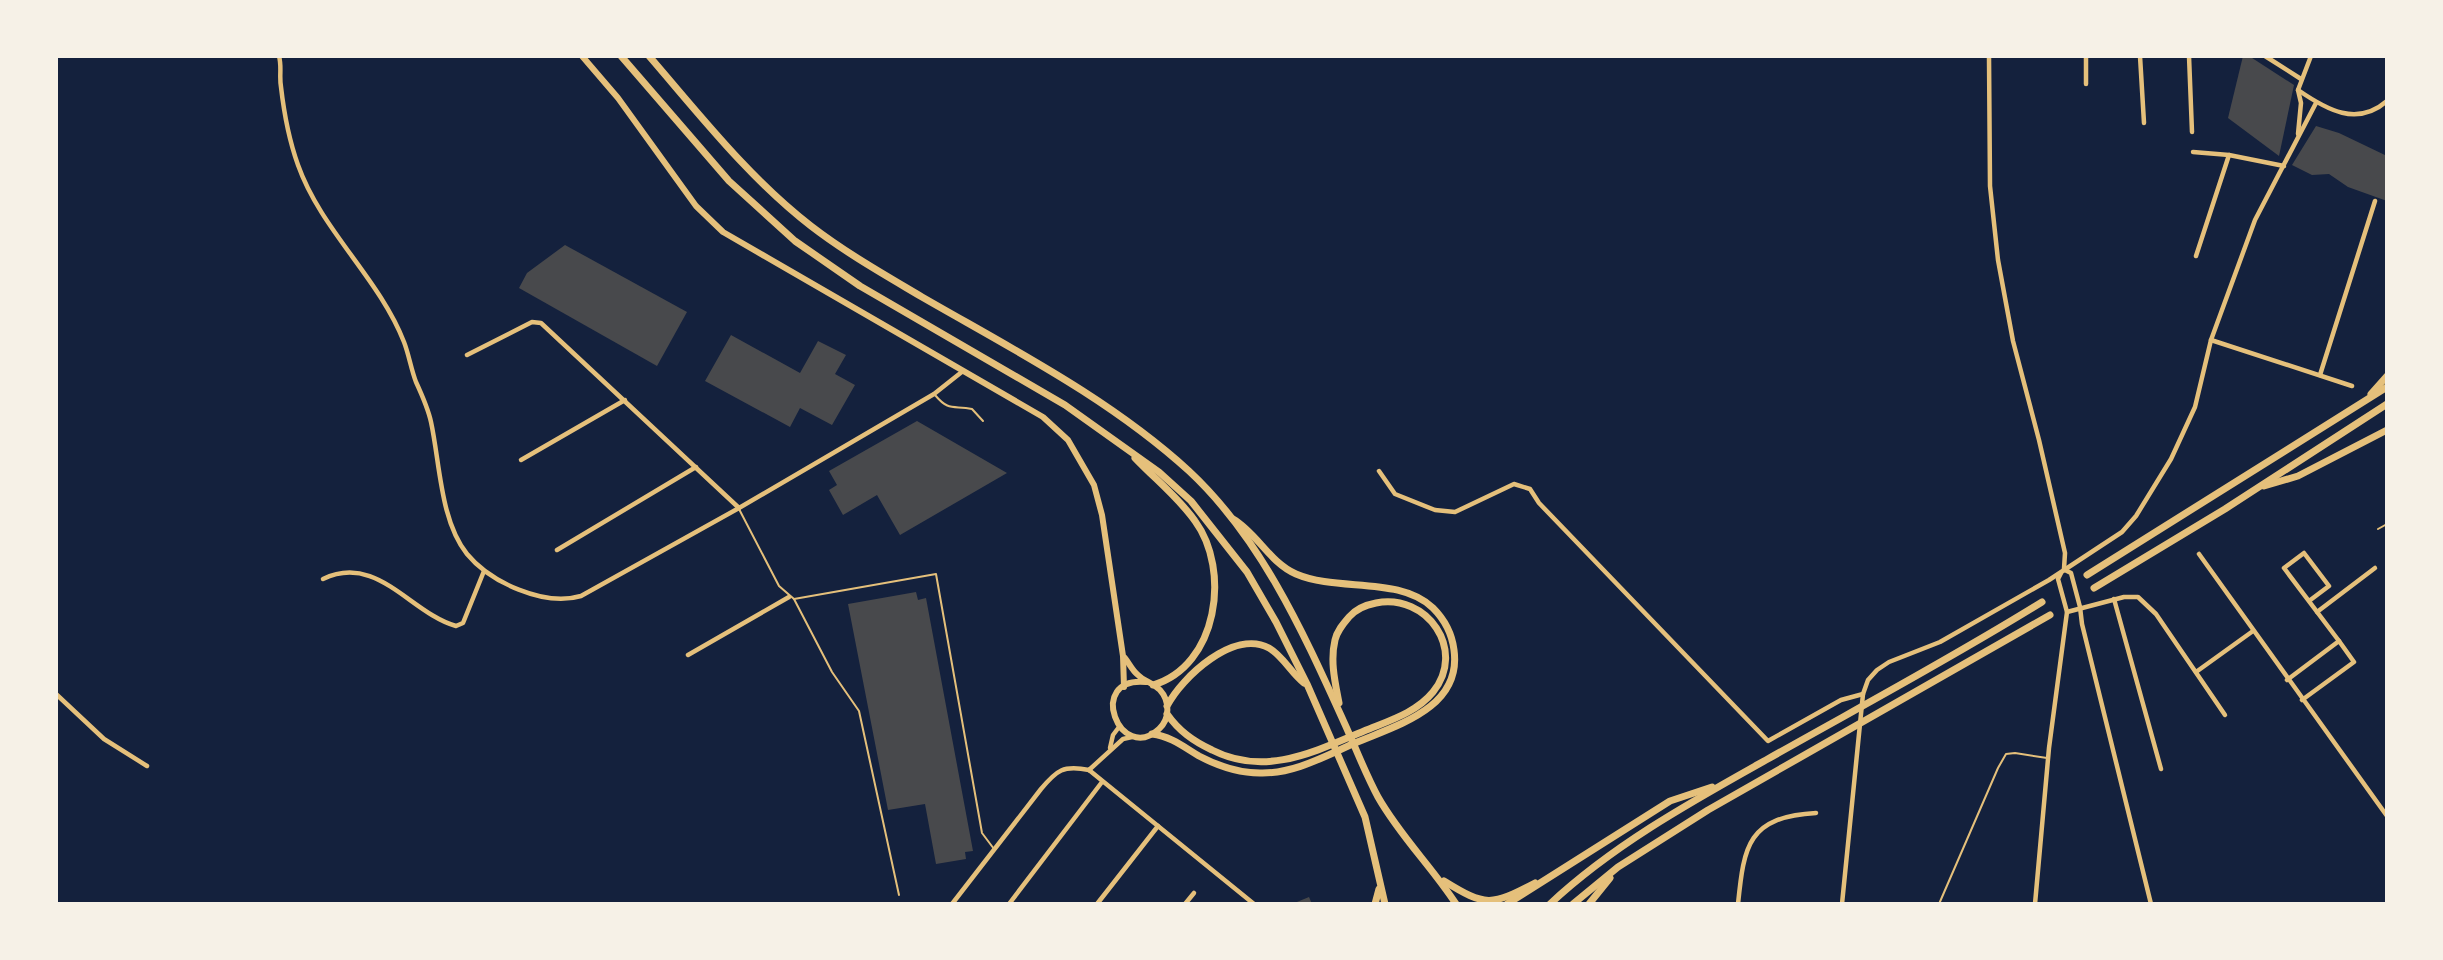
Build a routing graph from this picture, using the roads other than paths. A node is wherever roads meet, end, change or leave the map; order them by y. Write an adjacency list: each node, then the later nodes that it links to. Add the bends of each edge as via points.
1 (279, 56): 49 (street, via 280,83 298,165 325,217 398,327 431,421 454,530 466,552)
2 (582, 56): 26 (main road, via 696,206 723,232)
3 (621, 56): 37 (highway, via 729,181 794,241)
4 (649, 56): 43 (highway, via 744,166 810,226 1078,387 1149,437)
5 (1989, 56): 50 (street, via 1990,186 1998,260 2064,553)
6 (2085, 56): 12 (street)
7 (2140, 56): 16 (street)
8 (2189, 56): 17 (street)
9 (2265, 56): 11 (street)
10 (2311, 56): 11 (street)
11 (2301, 79): 13 (street)
12 (2086, 84)
13 (2298, 90): 15 (street); 18 (street)
14 (2387, 101): 15 (street, via 2362,116)
15 (2316, 103): 18 (street)
16 (2144, 123)
17 (2192, 132)
18 (2298, 138): 21 (street)
19 (2193, 152): 20 (street)
20 (2229, 155): 21 (street); 23 (street)
21 (2284, 166): 24 (street, via 2255,220)
22 (2375, 201): 27 (street)
23 (2196, 256)
24 (2211, 340): 27 (street); 50 (street, via 2195,407 2144,503 2122,532)
25 (467, 355): 32 (street, via 532,322 541,323)
26 (963, 371): 31 (street); 65 (main road, via 1043,417 1068,440 1090,475 1102,515)
27 (2320, 375): 29 (street)
28 (2387, 376): 33 (highway)
29 (2353, 386)
30 (2387, 387): 33 (highway)
31 (934, 394): 35 (lane, via 952,409 972,409); 42 (street)
32 (625, 400): 38 (street); 39 (street)
33 (2365, 401): 51 (highway)
34 (2387, 404): 41 (highway)
35 (983, 421)
36 (2387, 430): 41 (highway, via 2298,475)
37 (1123, 445): 68 (highway, via 1195,520 1205,537 1216,583 1209,628 1195,653 1173,677); 69 (highway, via 1183,493 1215,530 1259,592)
38 (521, 460)
39 (696, 467): 42 (street); 46 (street)
40 (1379, 471): 72 (street, via 1395,494 1435,510 1455,512 1514,484 1530,489 1768,741)
41 (2256, 488): 53 (highway)
42 (739, 508): 49 (street, via 571,599 501,583); 54 (lane, via 779,586)
43 (1230, 517): 76 (highway, via 1293,615); 79 (highway, via 1295,573 1316,581 1378,587 1432,606 1450,631 1455,663 1452,681 1429,710 1287,771 1262,773 1220,766)
44 (2387, 524): 45 (lane)
45 (2378, 529)
46 (557, 550)
47 (2199, 554): 62 (street)
48 (2375, 568): 60 (street)
49 (484, 570): 52 (street, via 463,623 456,626 365,574 340,573)
50 (2064, 570): 58 (street, via 2071,573); 59 (street, via 2058,579); 72 (street, via 1940,642 1889,662 1868,680)
51 (2087, 575)
52 (323, 579)
53 (2094, 588)
54 (791, 598): 64 (street); 91 (lane, via 936,574 982,833); 97 (lane, via 859,711)
55 (2114, 599): 58 (street); 66 (street, via 2130,596 2147,603); 84 (street)
56 (2309, 601): 56 (street, via 2284,568 2304,553 2329,586); 60 (street)
57 (2042, 602): 87 (highway)
58 (2080, 607): 59 (street); 114 (street)
59 (2067, 612): 82 (street)
60 (2317, 612): 63 (street)
61 (2050, 615): 77 (highway)
62 (2253, 631): 66 (street); 67 (street)
63 (2339, 641): 67 (street); 73 (street, via 2354,662)
64 (688, 655)
65 (1124, 656): 68 (main road); 70 (main road)
66 (2196, 672): 75 (street)
67 (2287, 680): 73 (street)
68 (1150, 684): 70 (main road); 74 (main road, via 1160,690)
69 (1307, 684): 74 (highway, via 1267,647 1238,644 1182,685); 95 (highway, via 1365,817)
70 (1124, 687): 78 (main road, via 1112,710)
71 (56, 694): 83 (street, via 104,739)
72 (1863, 694): 77 (street)
73 (2302, 700): 89 (street)
74 (1167, 710): 76 (highway, via 1181,732 1220,754 1242,761 1306,756 1406,713 1434,690 1442,677 1444,650 1440,634 1426,615 1397,601 1366,605 1352,613 1335,637 1334,677); 79 (main road, via 1164,722)
75 (2225, 715)
76 (1342, 717): 94 (highway, via 1378,796)
77 (1860, 725): 92 (highway, via 1708,810); 111 (street)
78 (1119, 727): 80 (main road); 81 (street)
79 (1152, 734): 80 (main road)
80 (1134, 736): 81 (street)
81 (1109, 750): 85 (street)
82 (2048, 758): 112 (lane, via 2006,754); 113 (street)
83 (147, 766)
84 (2161, 769)
85 (1089, 770): 86 (street); 91 (street, via 1071,766 1055,773)
86 (1102, 782): 90 (street); 99 (street)
87 (1726, 782): 93 (highway, via 1671,801); 107 (highway, via 1593,867)
88 (1816, 814): 110 (street, via 1782,818 1751,839 1744,852)
89 (2387, 816)
90 (1158, 826): 100 (street); 102 (street)
91 (995, 850): 98 (street)
92 (1618, 867): 108 (highway); 109 (highway)
93 (1549, 877): 94 (highway, via 1495,901 1471,898); 106 (highway)
94 (1440, 879): 105 (highway)
95 (1380, 888): 103 (highway); 104 (highway)
96 (1194, 893): 101 (street)
97 (898, 895)
98 (952, 904)
99 (1009, 904)
100 (1097, 904)
101 (1185, 904)
102 (1254, 904)
103 (1375, 904)
104 (1385, 904)
105 (1456, 904)
106 (1507, 904)
107 (1550, 904)
108 (1573, 904)
109 (1589, 904)
110 (1738, 904)
111 (1842, 904)
112 (1939, 904)
113 (2035, 904)
114 (2151, 904)

